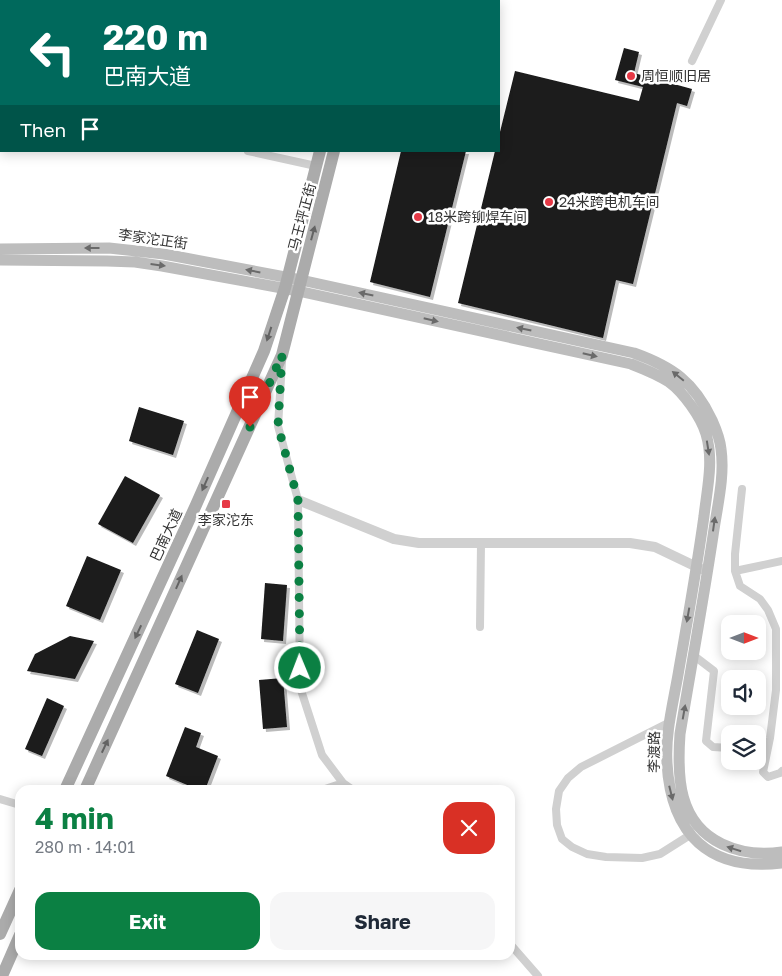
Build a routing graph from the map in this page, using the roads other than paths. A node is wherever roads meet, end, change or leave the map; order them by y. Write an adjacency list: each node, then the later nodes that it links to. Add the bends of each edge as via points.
1 (721, 0): 2 (street)
2 (692, 61)
3 (253, 152): 6 (street)
4 (320, 152): 6 (main road, 马王坪正街)
5 (334, 152): 10 (main road, 马王坪正街, one-way to 5)
6 (316, 166): 9 (main road, 马王坪正街)
7 (0, 249): 9 (main road, 李家沱正街, one-way to 7, via 136,250)
8 (0, 260): 9 (main road, 李家沱正街, one-way to 9, via 135,262)
9 (286, 283): 10 (main road, 李家沱正街); 26 (main road, 巴南大道, one-way to 26, via 264,351)
10 (299, 285): 11 (main road); 16 (main road, 李渡路, one-way to 16, via 631,364 670,383 695,413 705,431 710,450); 18 (main road, 李渡路, one-way to 10, via 722,472 721,448 707,410 684,380 669,368 634,353)
11 (282, 355): 13 (street, via 278,426); 27 (main road, one-way to 11)
12 (742, 490): 17 (street)
13 (298, 500): 14 (street, via 394,539 419,543); 25 (street, via 300,687 322,755)
14 (481, 543): 16 (street, via 630,543 655,547); 19 (street)
15 (782, 561): 17 (street)
16 (697, 567): 18 (street); 21 (main road, 李渡路, one-way to 21)
17 (735, 571): 23 (street, via 740,586 760,599 776,629 776,690)
18 (707, 573): 20 (main road, 李渡路)
19 (480, 627)
20 (693, 655): 22 (street, via 714,671 706,741 713,747); 33 (main road, 李渡路, one-way to 20, via 752,853 733,849 713,840 698,828 688,810 681,788 678,760)
21 (670, 722): 32 (main road, 李渡路, one-way to 32, via 667,761 670,791 679,818); 32 (street, via 581,767 568,778 559,791 557,825 562,839 572,847 606,857 642,858 660,854)
22 (721, 747)
23 (767, 750): 24 (street, via 763,772 768,777)
24 (782, 771)
25 (343, 783): 28 (street); 29 (street)
26 (67, 785)
27 (87, 785)
28 (337, 785)
29 (346, 785)
30 (0, 798): 31 (street)
31 (15, 803)
32 (690, 835): 34 (main road, 李渡路, via 728,861)
33 (782, 852)
34 (782, 863)
35 (15, 901): 36 (main road)
36 (0, 934)
37 (15, 946): 39 (main road)
38 (515, 950): 40 (street)
39 (2, 976)
40 (538, 976)

